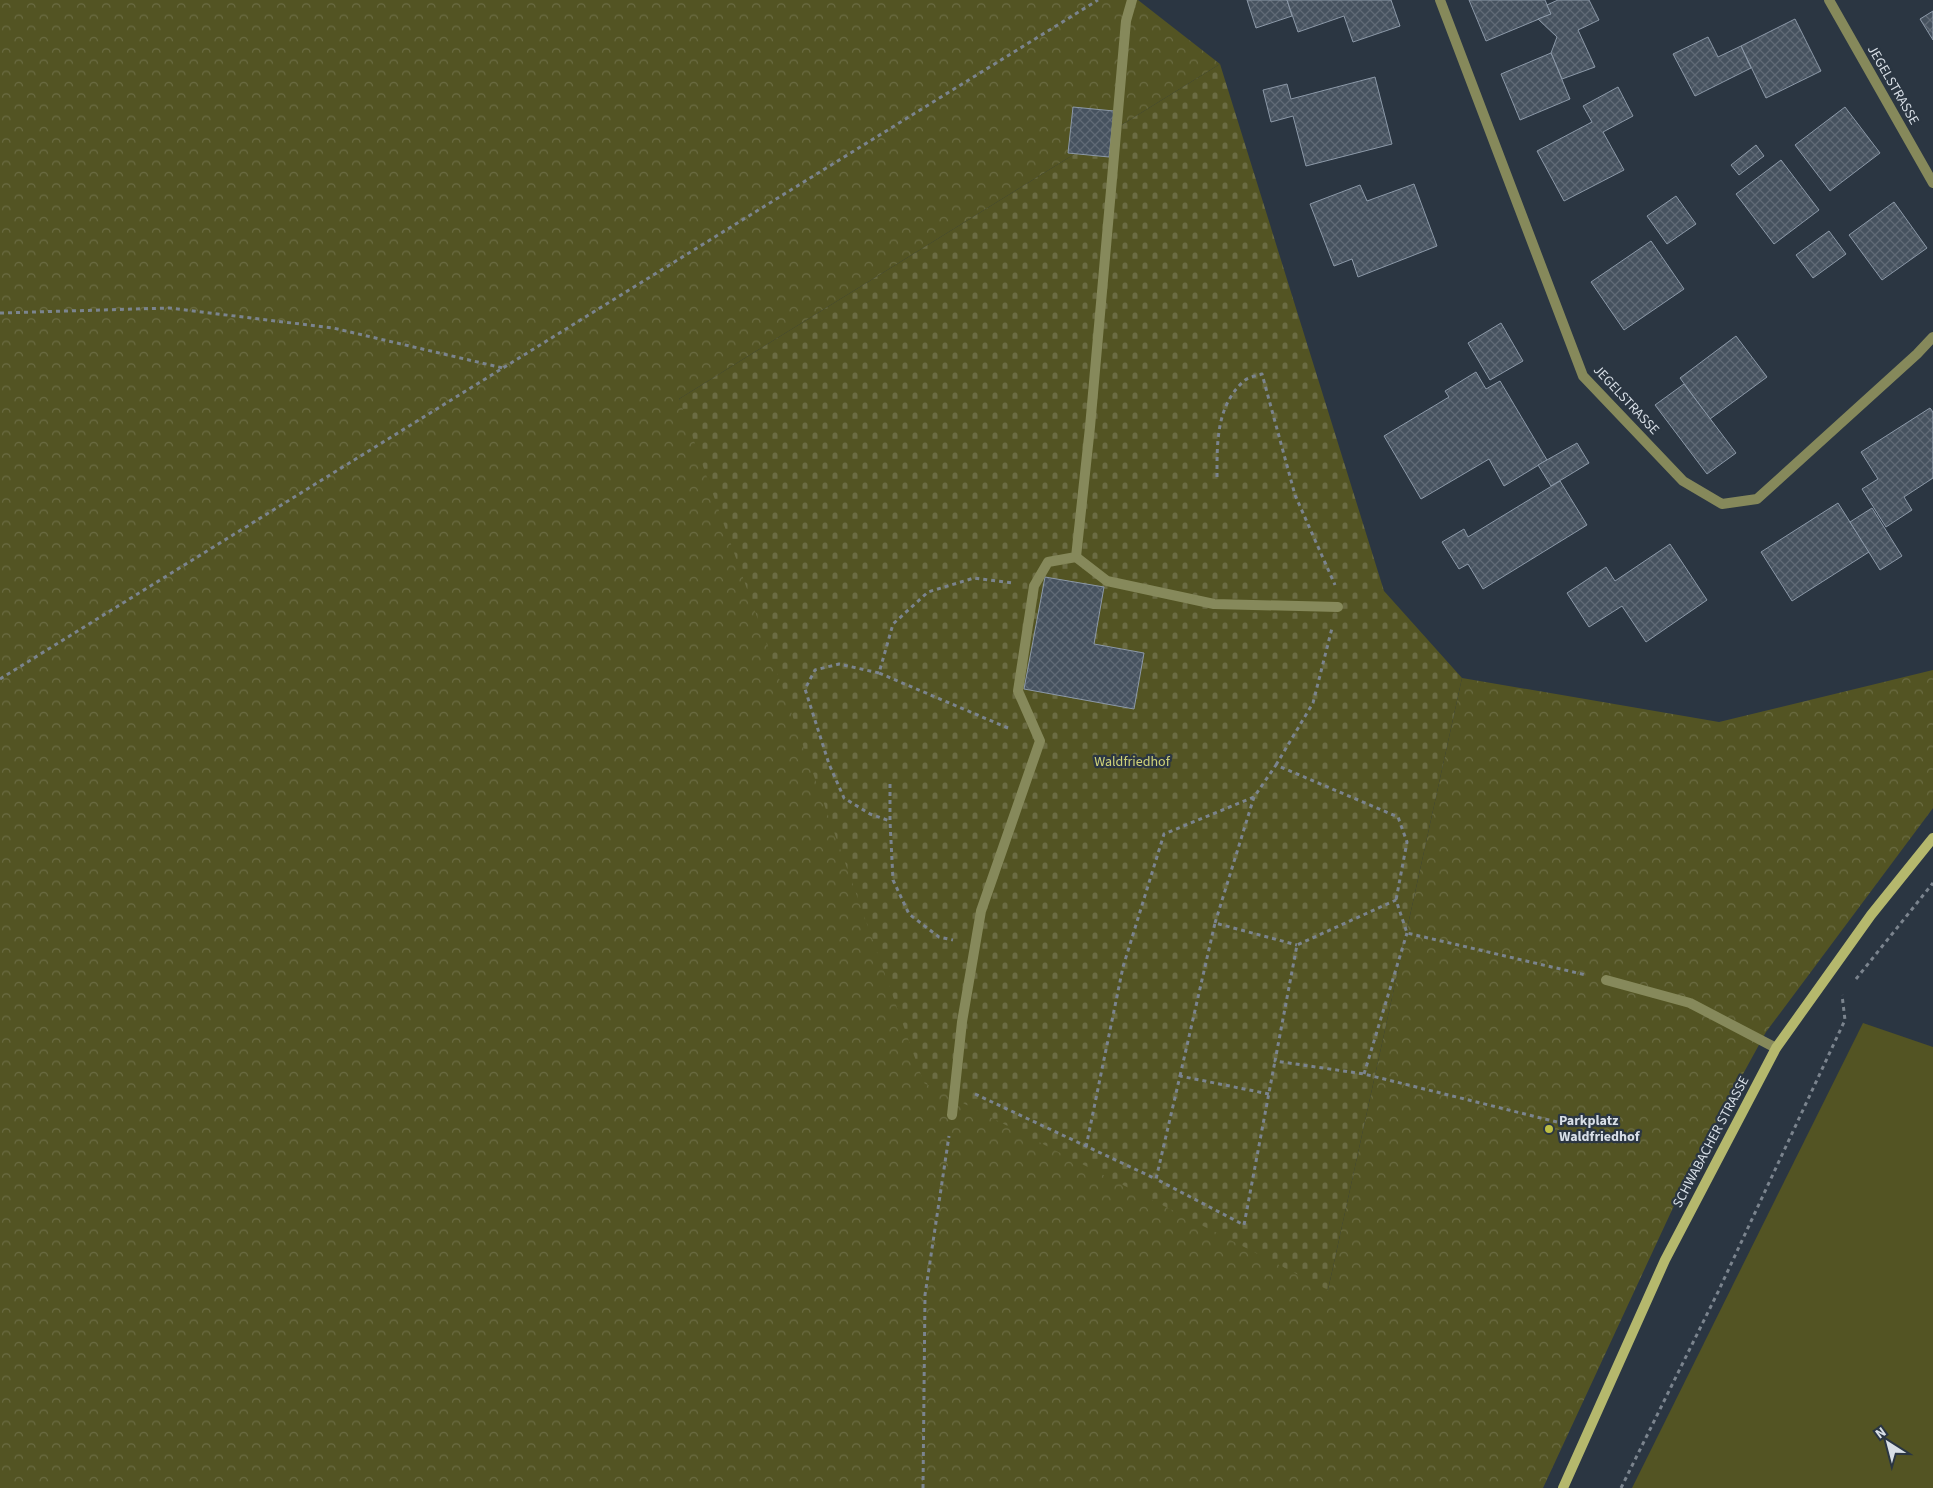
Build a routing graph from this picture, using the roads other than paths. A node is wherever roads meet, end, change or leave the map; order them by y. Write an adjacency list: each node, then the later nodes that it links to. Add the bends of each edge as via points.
1 (1132, 0): 6 (street, via 1126,21)
2 (1440, 0): 5 (street, JEGELSTRASSE, via 1583,376 1683,481 1722,504 1757,499)
3 (1829, 0): 4 (street, JEGELSTRASSE)
4 (1933, 183)
5 (1933, 337)
6 (1076, 557): 7 (street, via 1107,581 1214,604); 11 (street, via 1048,562 1034,586 1018,691 1040,741 981,911 962,1022)
7 (1338, 607)
8 (1933, 838): 10 (main road, SCHWABACHER STRASSE, via 1871,915)
9 (1606, 980): 10 (street, via 1690,1004)
10 (1776, 1048): 12 (main road, SCHWABACHER STRASSE, via 1665,1260)
11 (952, 1115)
12 (1563, 1488)

